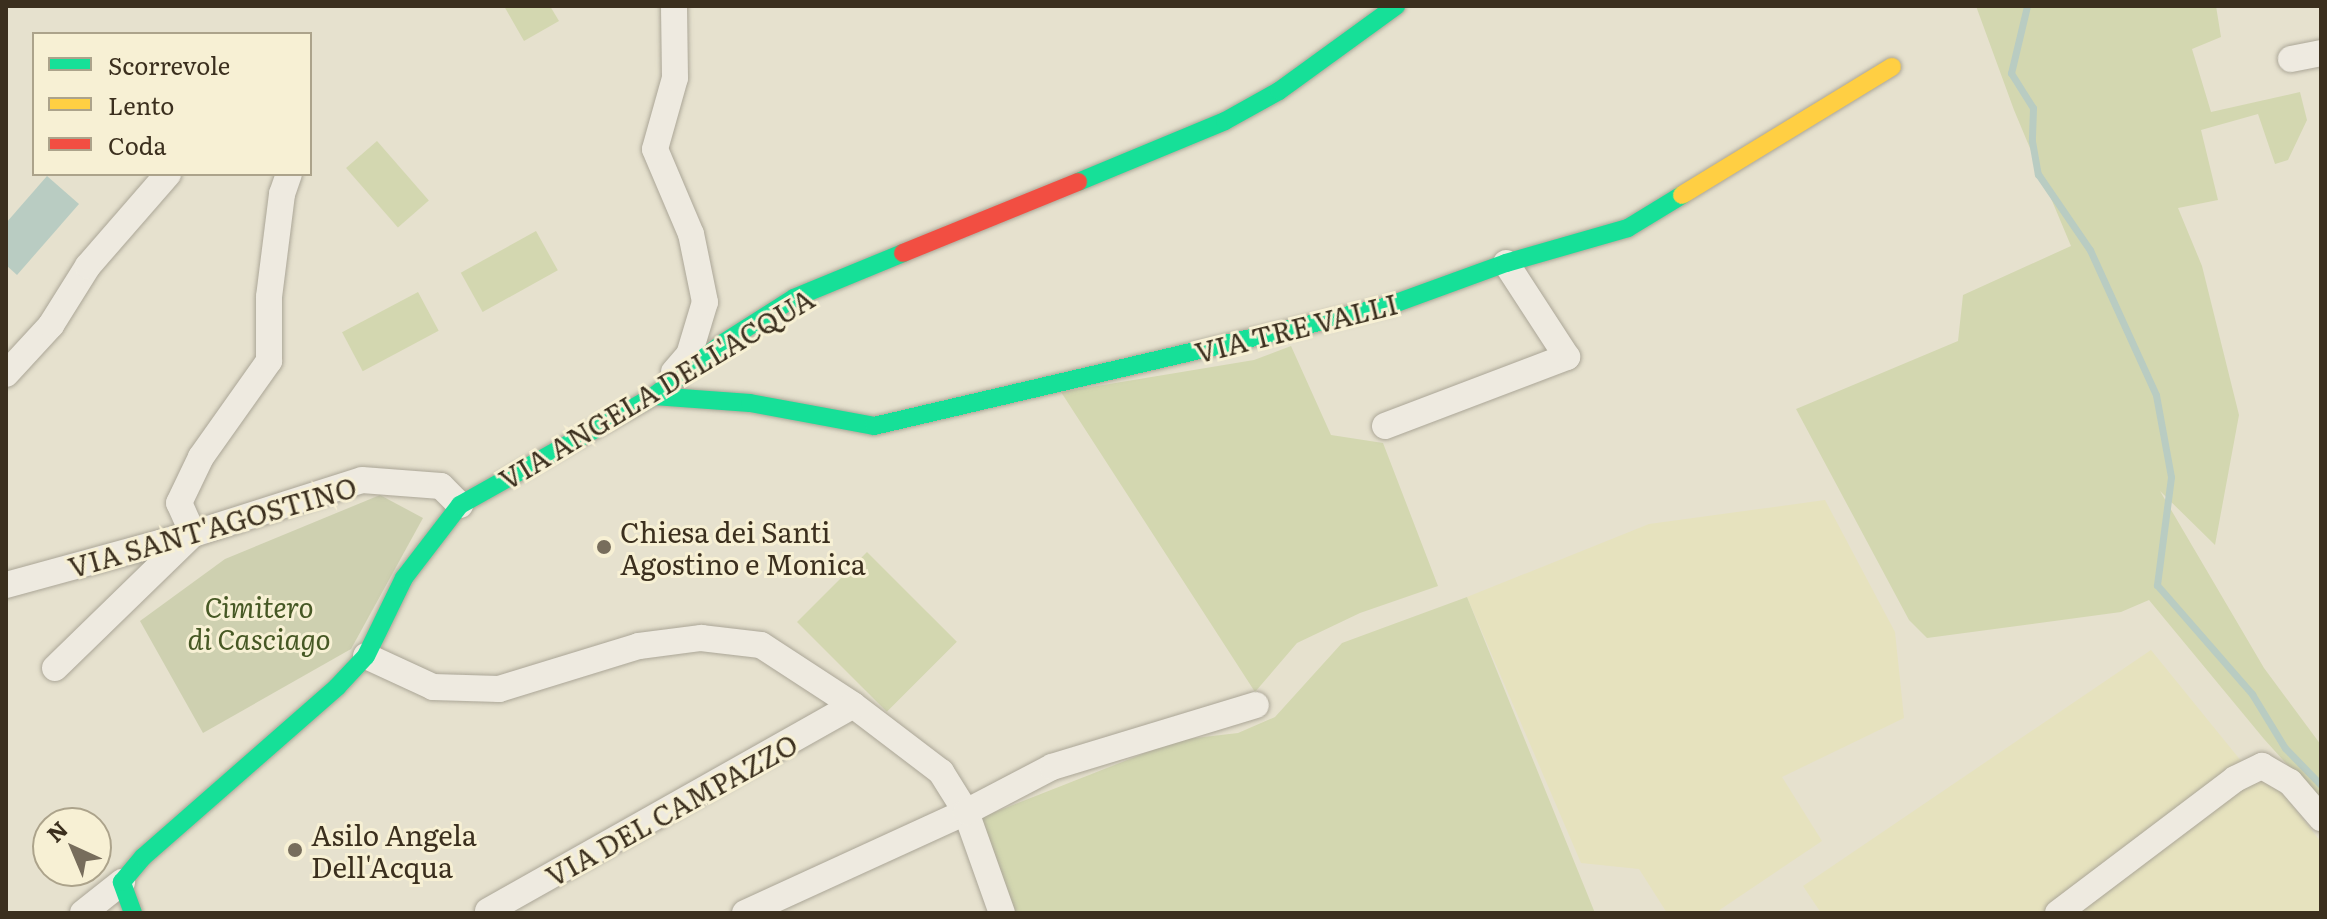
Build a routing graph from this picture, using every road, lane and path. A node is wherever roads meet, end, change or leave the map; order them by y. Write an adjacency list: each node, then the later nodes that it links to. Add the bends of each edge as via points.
1 (674, 6): 10 (street, via 675,78 655,149 691,234 705,302 689,355)
2 (1396, 6): 10 (street, VIA ANGELA DELL'ACQUA, via 1279,91 1225,121 794,298)
3 (2321, 53): 4 (street)
4 (2291, 59)
5 (1892, 67): 8 (street, VIA TRE VALLI, via 1628,228)
6 (166, 176): 9 (street, via 88,266 51,325)
7 (288, 176): 13 (street, via 269,297 269,361 201,457 179,503)
8 (1506, 263): 10 (street, VIA TRE VALLI, via 1388,306 874,426 750,403); 11 (street, via 1567,357)
9 (6, 374)
10 (654, 396): 12 (street, VIA ANGELA DELL'ACQUA)
11 (1385, 426)
12 (460, 505): 13 (street, VIA SANT'AGOSTINO, via 441,486 362,480); 15 (street, VIA ANGELA DELL'ACQUA, via 404,578)
13 (193, 534): 14 (street, VIA SANT'AGOSTINO); 16 (street)
14 (6, 585)
15 (366, 656): 17 (street, via 433,687 499,689 639,646 701,638 761,645); 21 (street, VIA ANGELA DELL'ACQUA, via 143,857)
16 (55, 668)
17 (853, 705): 19 (street, via 941,772); 22 (street, VIA DEL CAMPAZZO)
18 (1256, 705): 19 (street, via 1052,767)
19 (966, 812): 25 (street); 26 (street)
20 (2321, 818): 27 (street, via 2290,782 2262,766 2235,779)
21 (122, 882): 23 (street); 24 (street)
22 (488, 911)
23 (83, 913)
24 (133, 913)
25 (745, 913)
26 (1002, 913)
27 (2058, 913)

